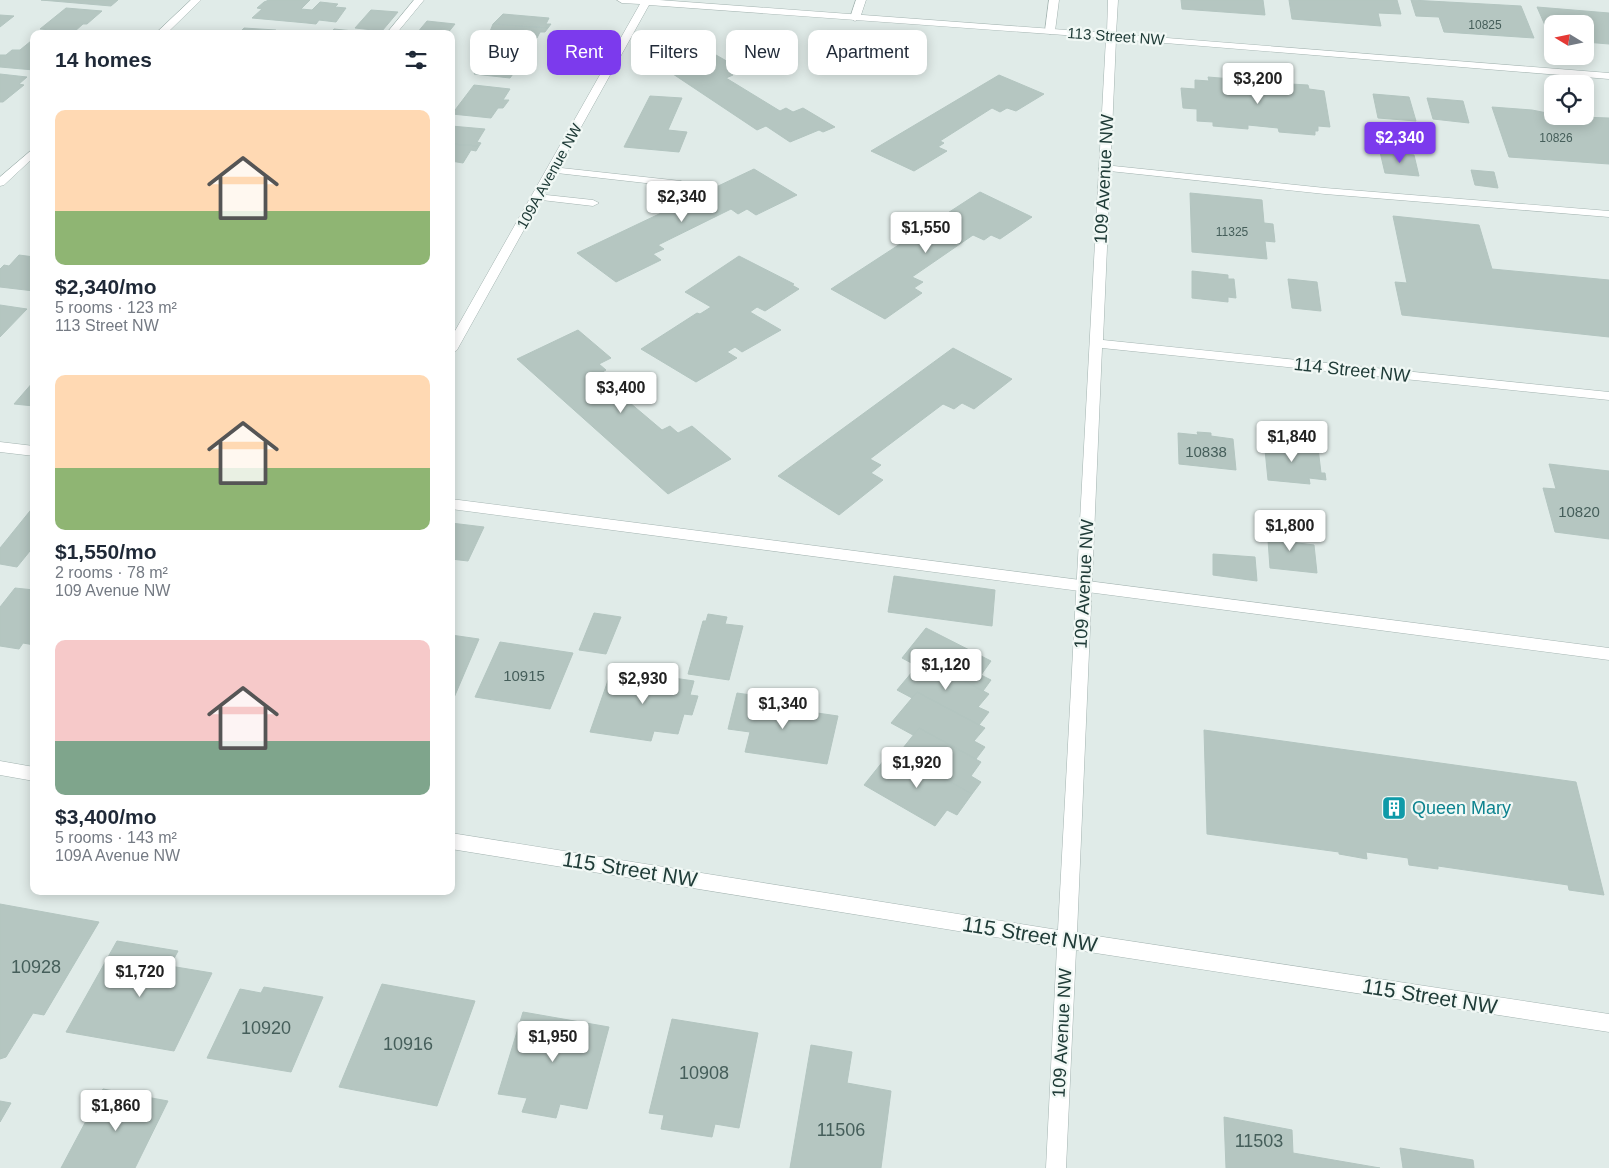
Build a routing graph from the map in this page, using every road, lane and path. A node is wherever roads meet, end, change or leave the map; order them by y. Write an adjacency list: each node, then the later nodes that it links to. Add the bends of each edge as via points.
1 (196, 0): 9 (street)
2 (418, 0): 10 (street)
3 (622, 0): 7 (street, 113 Street NW)
4 (861, 0): 8 (street)
5 (1054, 0): 11 (street)
6 (1112, 0): 12 (street, 109 Avenue NW)
7 (646, 2): 8 (street, 113 Street NW); 16 (street, 109A Avenue NW)
8 (855, 18): 11 (street, 113 Street NW)
9 (164, 30)
10 (394, 30)
11 (1050, 31): 12 (street, 113 Street NW)
12 (1111, 36): 13 (street, 113 Street NW); 15 (street, 109 Avenue NW)
13 (1609, 76)
14 (30, 155): 17 (street)
15 (1104, 168): 21 (street, via 1325,191); 23 (street, 109 Avenue NW)
16 (552, 170): 18 (street); 19 (street, 109A Avenue NW)
17 (0, 183)
18 (681, 184)
19 (537, 197): 20 (street); 22 (street, 109A Avenue NW)
20 (592, 203)
21 (1609, 214)
22 (455, 343)
23 (1096, 343): 24 (street, 114 Street NW); 28 (street, 109 Avenue NW)
24 (1609, 396)
25 (0, 447): 26 (street)
26 (30, 451)
27 (455, 505): 28 (street)
28 (1084, 584): 29 (street); 33 (street, 109 Avenue NW)
29 (1609, 654)
30 (0, 768): 31 (street)
31 (30, 773)
32 (455, 842): 33 (street, 115 Street NW)
33 (1067, 940): 34 (street, 115 Street NW); 35 (street, 109 Avenue NW)
34 (1609, 1023)
35 (1056, 1168)

